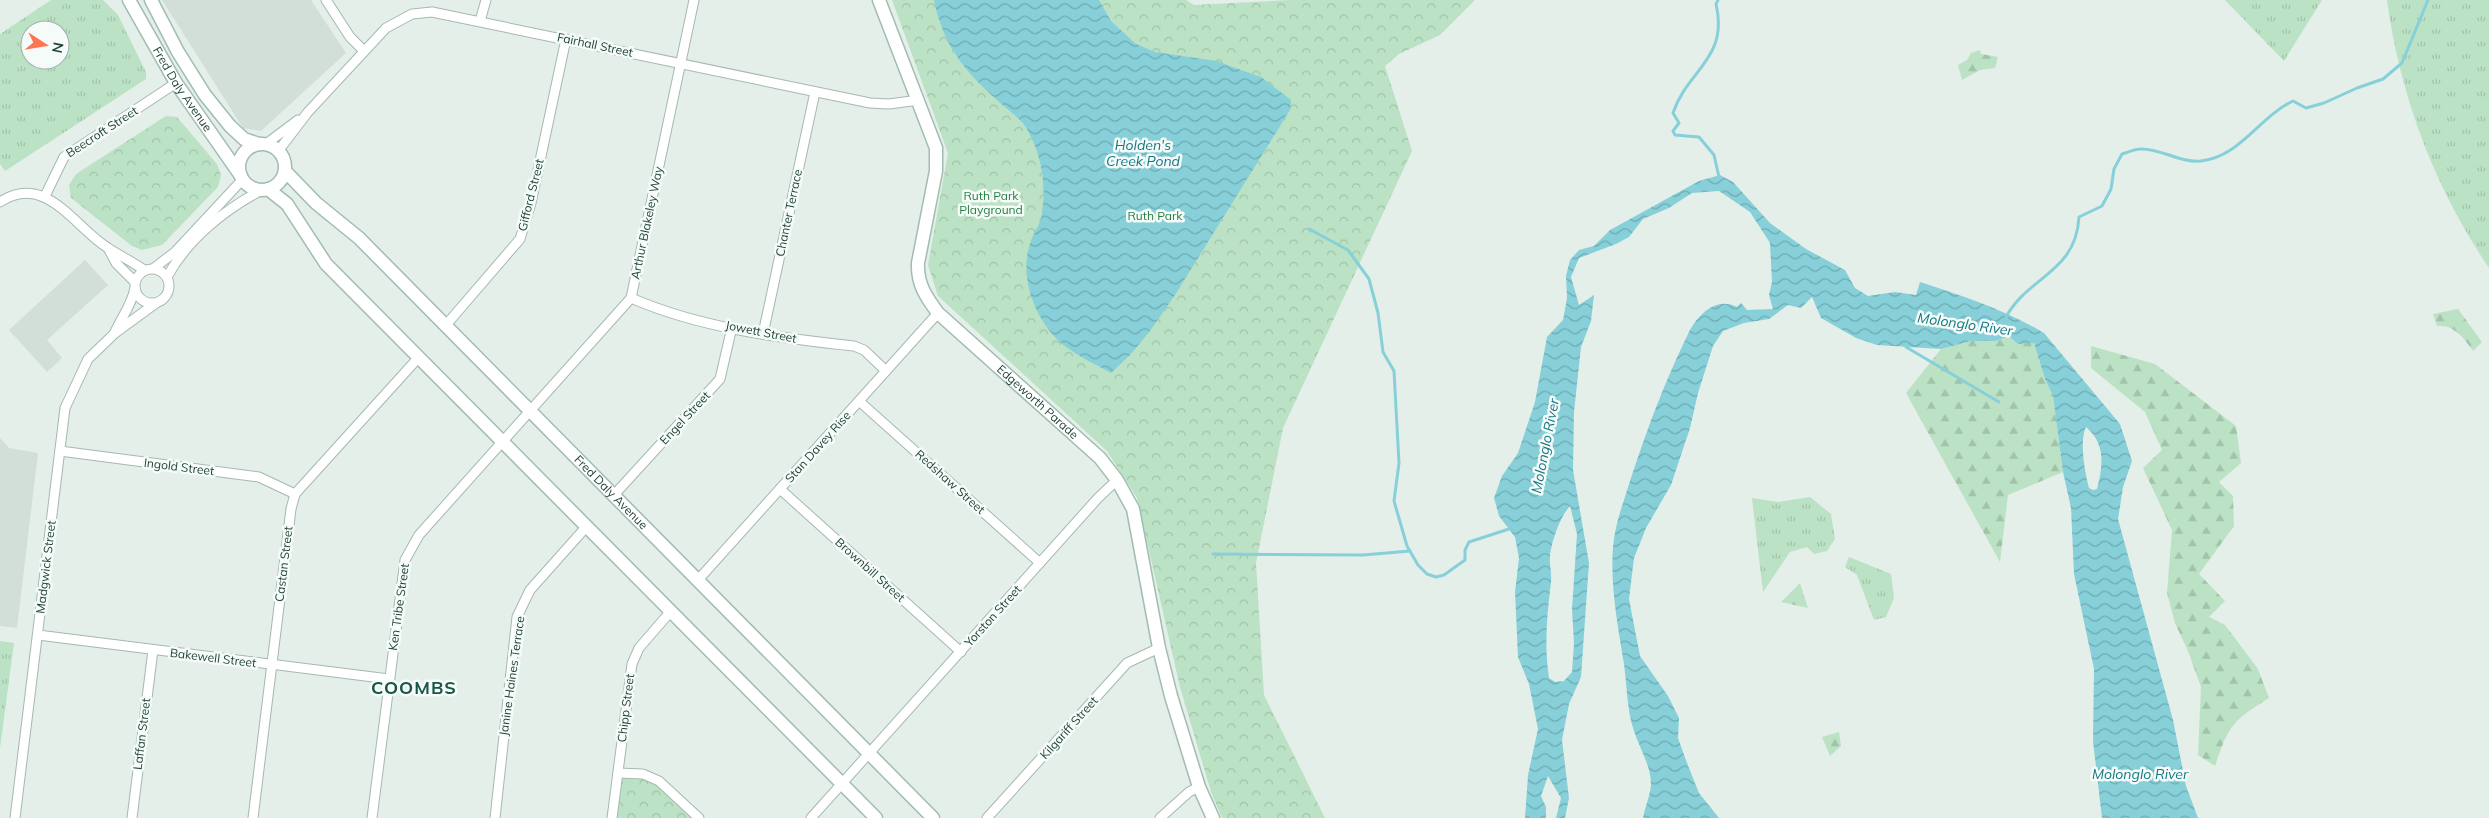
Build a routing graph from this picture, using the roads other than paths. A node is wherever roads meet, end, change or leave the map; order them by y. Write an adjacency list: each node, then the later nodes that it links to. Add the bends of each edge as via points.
1 (129, 0): 11 (street, Fred Daly Avenue)
2 (151, 0): 15 (street, Fred Daly Avenue, via 205,94 237,133 244,139)
3 (326, 0): 9 (street, via 350,37)
4 (486, 0): 7 (street)
5 (694, 0): 10 (street, Arthur Blakeley Way)
6 (879, 0): 13 (street, Edgeworth Parade)
7 (480, 21): 8 (street, Fairhall Street); 9 (street, Fairhall Street, via 432,12 412,14 386,28)
8 (566, 39): 10 (street, Fairhall Street); 30 (street, Gifford Street, via 531,203 520,239)
9 (364, 51): 14 (street, Fairhall Street)
10 (681, 63): 12 (street, Fairhall Street); 27 (street, Arthur Blakeley Way)
11 (176, 83): 18 (street, Fred Daly Avenue); 20 (street, Beecroft Street, via 64,157)
12 (815, 92): 13 (street, Fairhall Street, via 878,105); 33 (street, Chanter Terrace)
13 (919, 100): 29 (street, Edgeworth Parade, via 937,160 920,249 918,277 925,296)
14 (308, 112): 15 (street, Fairhall Street); 16 (street, Fairhall Street)
15 (263, 144): 16 (street, Fred Daly Avenue); 18 (street, via 252,146 242,155 239,162)
16 (278, 150): 17 (street, Fred Daly Avenue, via 283,156)
17 (285, 171): 19 (street, via 279,182); 30 (street, Fred Daly Avenue, via 316,203 360,238)
18 (242, 178): 19 (street, Fred Daly Avenue, via 250,186); 23 (street, via 174,252)
19 (265, 189): 25 (street, via 234,204 217,219 172,266); 34 (street, Fred Daly Avenue, via 288,204 326,264)
20 (45, 196): 21 (street, via 11,195); 22 (street)
21 (0, 202)
22 (108, 248): 24 (street); 26 (street)
23 (154, 268): 24 (street); 25 (street)
24 (144, 270): 26 (street)
25 (167, 277): 28 (street, via 168,293)
26 (135, 285): 28 (street, via 140,299); 32 (street, Madgwick Street, via 133,301)
27 (631, 298): 31 (street, Jowett Street, via 665,313); 37 (street)
28 (156, 303): 32 (street, Madgwick Street)
29 (938, 313): 35 (street, Stan Davey Rise); 40 (street, Edgeworth Parade, via 1088,447)
30 (446, 325): 37 (street, Fred Daly Avenue)
31 (732, 327): 33 (street, Jowett Street); 43 (street, Engel Street, via 720,379)
32 (115, 332): 39 (street, Madgwick Street, via 88,359 78,377 66,408)
33 (763, 334): 35 (street, Jowett Street, via 854,346 864,350)
34 (419, 357): 38 (street, Fred Daly Avenue); 42 (street)
35 (886, 371): 36 (street, Stan Davey Rise)
36 (859, 401): 41 (street, Stan Davey Rise); 45 (street, Redshaw Street)
37 (530, 410): 38 (street, Ken Tribe Street); 43 (street, Fred Daly Avenue)
38 (502, 442): 44 (street, Fred Daly Avenue); 53 (street, Ken Tribe Street, via 411,546 405,560)
39 (60, 451): 42 (street, Ingold Street, via 259,477); 48 (street, Madgwick Street)
40 (1117, 480): 45 (street, Yorston Street); 49 (street, Edgeworth Parade, via 1133,509)
41 (780, 489): 46 (street, Stan Davey Rise); 51 (street, Brownbill Street)
42 (295, 494): 52 (street, Castan Street)
43 (614, 495): 46 (street, Fred Daly Avenue)
44 (587, 526): 47 (street, Fred Daly Avenue); 62 (street, Janine Haines Terrace, via 530,590 517,618)
45 (1040, 563): 51 (street, Yorston Street)
46 (698, 580): 54 (street, Fred Daly Avenue)
47 (671, 611): 55 (street, Chipp Street, via 639,648 632,664); 56 (street, Fred Daly Avenue)
48 (38, 635): 50 (street, Bakewell Street); 58 (street, Madgwick Street)
49 (1159, 648): 57 (street, Edgeworth Parade); 68 (street, Kilgariff Street, via 1127,664)
50 (153, 650): 52 (street, Bakewell Street); 59 (street, Laffan Street)
51 (961, 652): 54 (street, Yorston Street)
52 (272, 664): 53 (street, Bakewell Street); 60 (street, Castan Street)
53 (388, 679): 61 (street, Ken Tribe Street)
54 (869, 753): 56 (street, Yorston Street); 67 (street, Fred Daly Avenue)
55 (618, 773): 63 (street, Chipp Street); 64 (street, via 644,774 659,781)
56 (842, 784): 65 (street, Yorston Street); 66 (street, Fred Daly Avenue)
57 (1200, 787): 69 (street, via 1189,792); 70 (street, Edgeworth Parade)
58 (15, 818)
59 (132, 818)
60 (253, 818)
61 (372, 818)
62 (494, 818)
63 (612, 818)
64 (699, 818)
65 (812, 818)
66 (876, 818)
67 (933, 818)
68 (987, 818)
69 (1160, 818)
70 (1213, 818)

